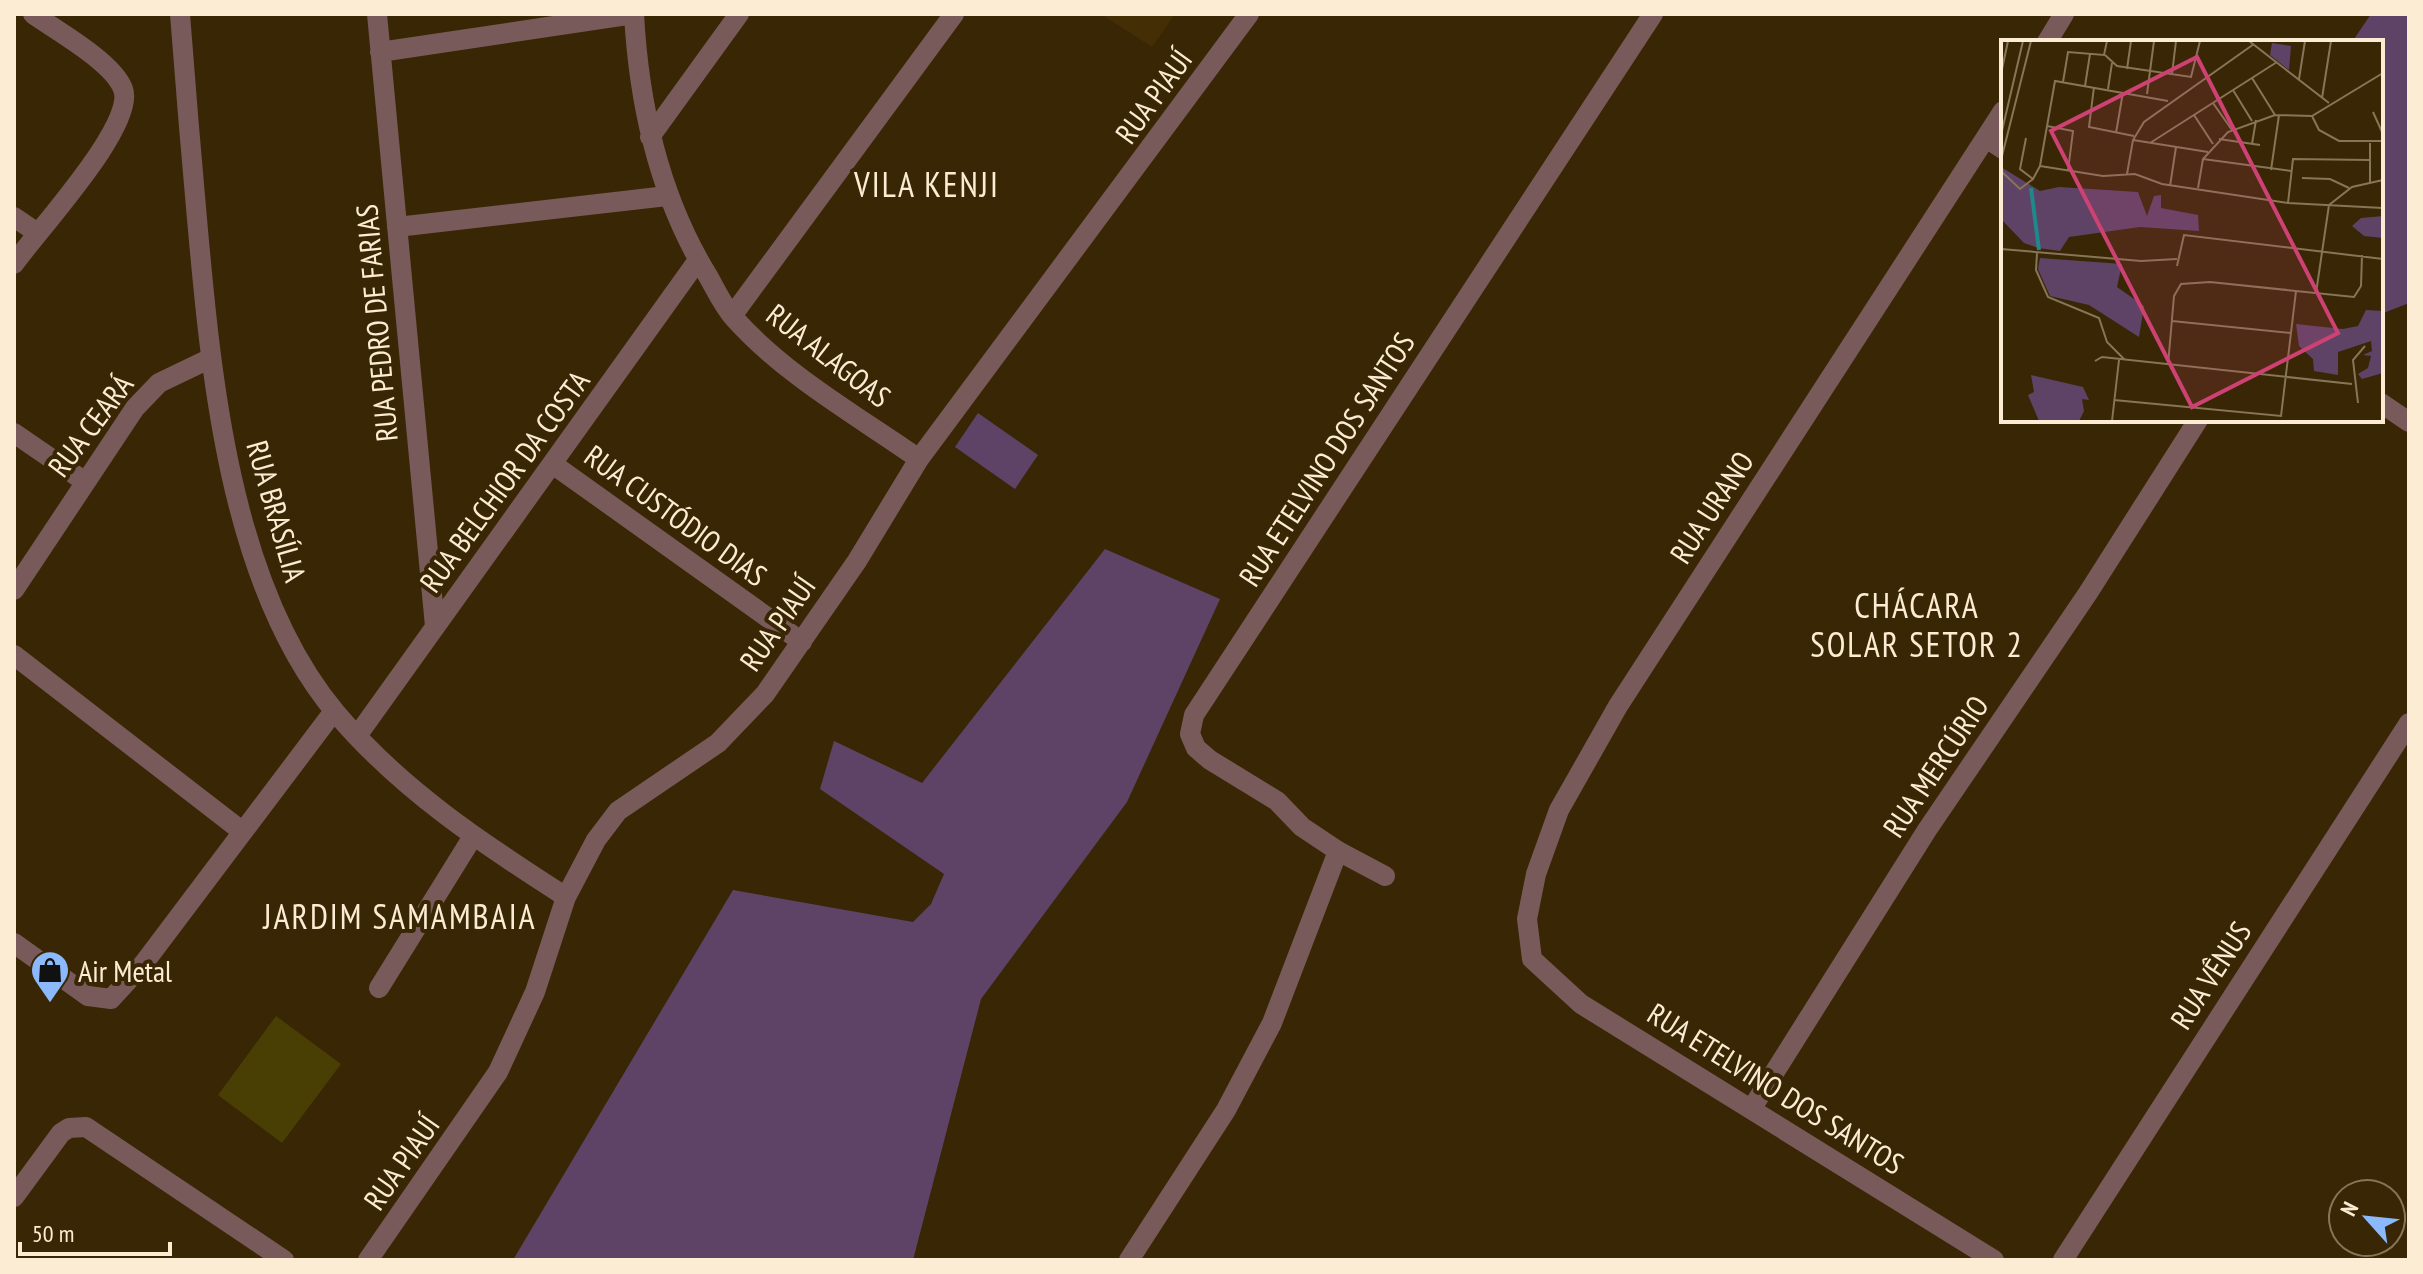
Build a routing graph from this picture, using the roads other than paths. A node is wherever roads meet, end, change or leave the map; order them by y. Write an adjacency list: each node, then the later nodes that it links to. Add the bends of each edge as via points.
1 (33, 14): 18 (street, via 113,73 123,88 124,116)
2 (180, 14): 22 (street, RUA BRASÍLIA)
3 (377, 14): 11 (street, RUA PEDRO DE FARIAS)
4 (634, 14): 11 (street); 13 (street, RUA ALAGOAS)
5 (739, 14): 13 (street)
6 (954, 14): 21 (street)
7 (1249, 14): 27 (street, RUA PIAUÍ)
8 (1653, 14): 39 (street, RUA ETELVINO DOS SANTOS, via 1194,715 1190,734 1196,748 1277,801 1302,827)
9 (2064, 14): 10 (street)
10 (2048, 40)
11 (380, 52): 17 (street, RUA PEDRO DE FARIAS)
12 (2001, 118): 14 (street, RUA URANO)
13 (650, 137): 15 (street, RUA ALAGOAS)
14 (1994, 144): 43 (street, RUA URANO, via 1618,706 1559,810 1536,874 1527,919)
15 (667, 196): 17 (street); 19 (street, RUA ALAGOAS)
16 (14, 217): 18 (street)
17 (397, 227): 31 (street, RUA PEDRO DE FARIAS)
18 (36, 232): 20 (street)
19 (698, 260): 21 (street, RUA ALAGOAS); 28 (street, RUA BELCHIOR DA COSTA)
20 (14, 264)
21 (732, 316): 27 (street, RUA ALAGOAS, via 774,356)
22 (209, 359): 29 (street, RUA CEARÁ, via 173,374 146,395); 34 (street, RUA BRASÍLIA, via 229,458 267,594 307,673)
23 (2383, 404): 25 (street)
24 (2197, 422): 45 (street, RUA MERCÚRIO, via 1927,830)
25 (2409, 422)
26 (14, 433): 29 (street)
27 (919, 459): 32 (street, RUA PIAUÍ)
28 (554, 465): 31 (street, RUA BELCHIOR DA COSTA); 32 (street, RUA CUSTÓDIO DIAS)
29 (84, 481): 30 (street, RUA CEARÁ)
30 (14, 590)
31 (435, 626): 36 (street, RUA BELCHIOR DA COSTA)
32 (802, 642): 41 (street, RUA PIAUÍ, via 765,694 718,743 618,811)
33 (14, 655): 37 (street)
34 (334, 711): 36 (street, RUA BRASÍLIA); 37 (street)
35 (2409, 723): 51 (street, RUA VÊNUS)
36 (357, 736): 38 (street, RUA BRASÍLIA)
37 (243, 832): 42 (street, via 111,999 88,996)
38 (472, 838): 41 (street, RUA BRASÍLIA); 44 (street)
39 (1338, 851): 40 (street, RUA ETELVINO DOS SANTOS); 49 (street, via 1272,1023 1226,1110)
40 (1385, 876)
41 (566, 897): 48 (street, RUA PIAUÍ, via 535,992 498,1072)
42 (14, 943)
43 (1532, 959): 45 (street, RUA ETELVINO DOS SANTOS, via 1581,1004)
44 (379, 988)
45 (1752, 1108): 50 (street, RUA ETELVINO DOS SANTOS)
46 (14, 1197): 47 (street, via 61,1133 86,1127)
47 (284, 1260)
48 (368, 1260)
49 (1129, 1260)
50 (1994, 1260)
51 (2063, 1260)

